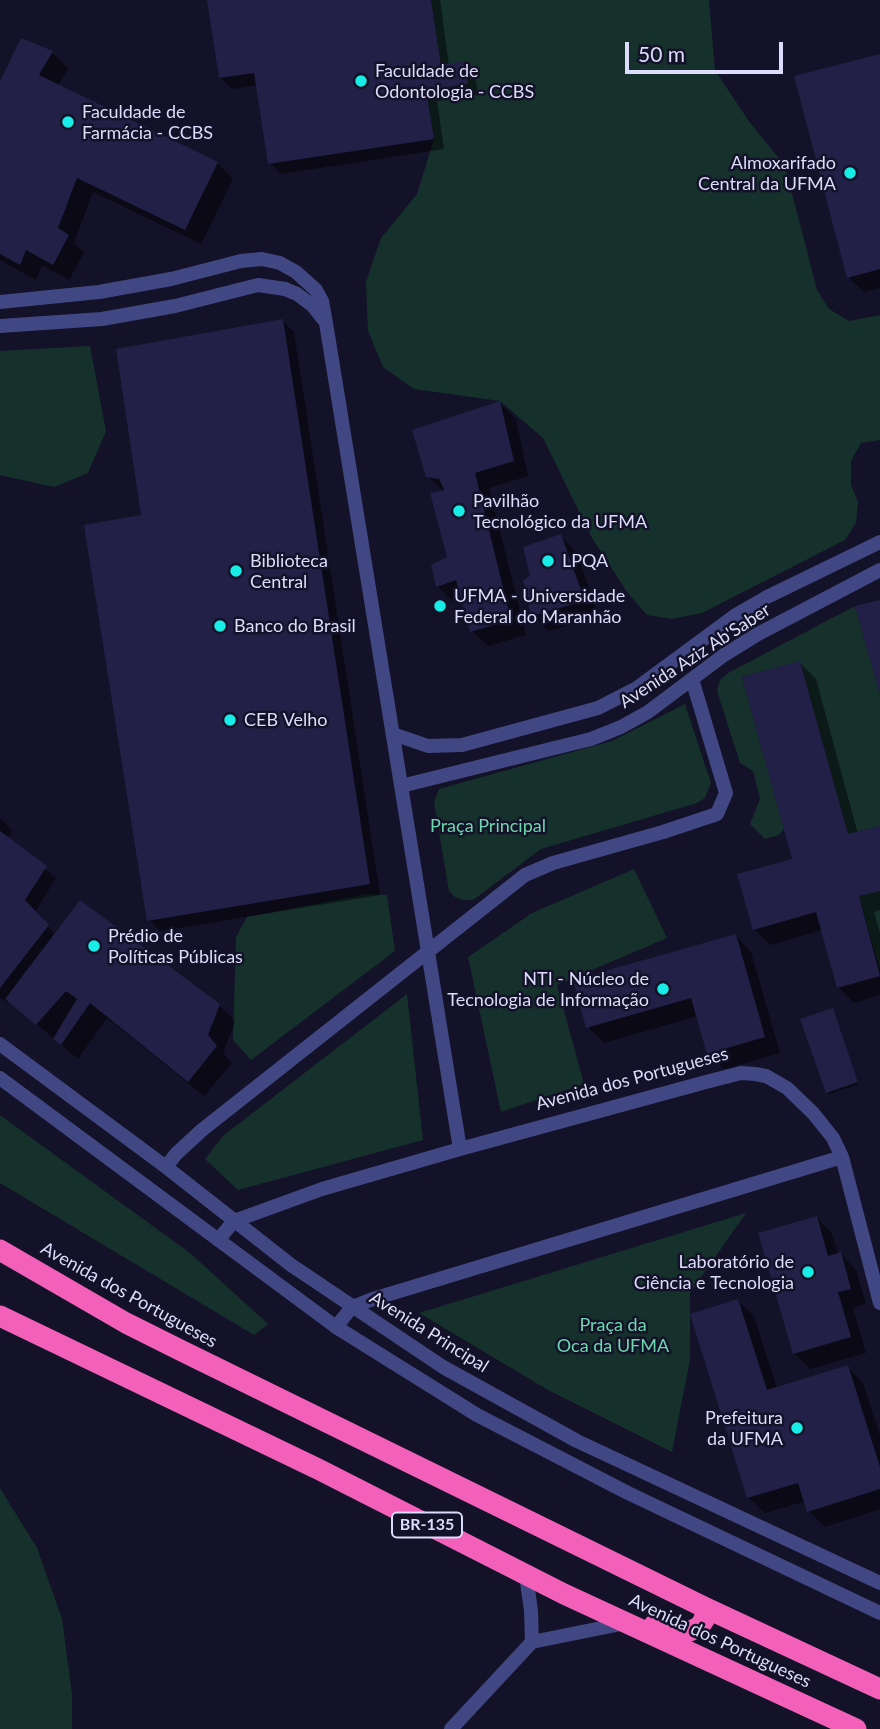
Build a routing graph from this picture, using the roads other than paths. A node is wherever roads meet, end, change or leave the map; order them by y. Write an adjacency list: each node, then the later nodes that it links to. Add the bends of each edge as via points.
1 (0, 302): 2 (street, via 99,292 262,259 280,263 307,279 322,301)
2 (326, 323): 3 (street, via 297,294 258,285 102,319); 9 (street)
3 (0, 326)
4 (880, 542): 7 (street, Avenida Aziz Ab'Saber, via 736,615)
5 (880, 570): 6 (street, Avenida Aziz Ab'Saber, via 758,634)
6 (692, 679): 8 (street, Avenida Aziz Ab'Saber); 11 (street, via 726,793 717,814 539,868)
7 (637, 688): 8 (street); 9 (street, Avenida Aziz Ab'Saber, via 581,715 462,745 428,746)
8 (648, 712): 10 (street, Avenida Aziz Ab'Saber, via 591,739)
9 (393, 734): 10 (street)
10 (401, 786): 11 (street)
11 (428, 953): 14 (street); 16 (street, via 202,1130)
12 (0, 1044): 16 (street, Avenida Principal)
13 (0, 1078): 18 (street)
14 (460, 1149): 15 (street, Avenida dos Portugueses, via 741,1073 766,1076 787,1088 827,1128); 17 (street, Avenida dos Portugueses)
15 (842, 1157): 20 (street, Avenida dos Portugueses); 21 (street)
16 (166, 1167): 17 (street, Avenida Principal)
17 (234, 1221): 18 (street); 21 (street, Avenida Principal)
18 (218, 1240): 23 (street)
19 (0, 1250): 29 (highway, Avenida dos Portugueses / BR-135, via 126,1323)
20 (880, 1303)
21 (352, 1307): 23 (street); 24 (street, Avenida Principal, via 453,1373 578,1441)
22 (0, 1317): 26 (highway, Avenida dos Portugueses / BR-135, via 318,1469)
23 (336, 1327): 25 (street, via 477,1415)
24 (699, 1498): 25 (street); 27 (street, Avenida Principal)
25 (691, 1521): 30 (street)
26 (526, 1575): 28 (highway, Avenida dos Portugueses / BR-135); 32 (street)
27 (880, 1583)
28 (564, 1594): 29 (highway, via 596,1598 679,1632 699,1627); 31 (highway, Avenida dos Portugueses / BR-135)
29 (706, 1608): 33 (highway, Avenida dos Portugueses / BR-135)
30 (880, 1614)
31 (626, 1623): 32 (street); 35 (highway, Avenida dos Portugueses / BR-135)
32 (532, 1642): 34 (street)
33 (880, 1689)
34 (451, 1729)
35 (856, 1729)

